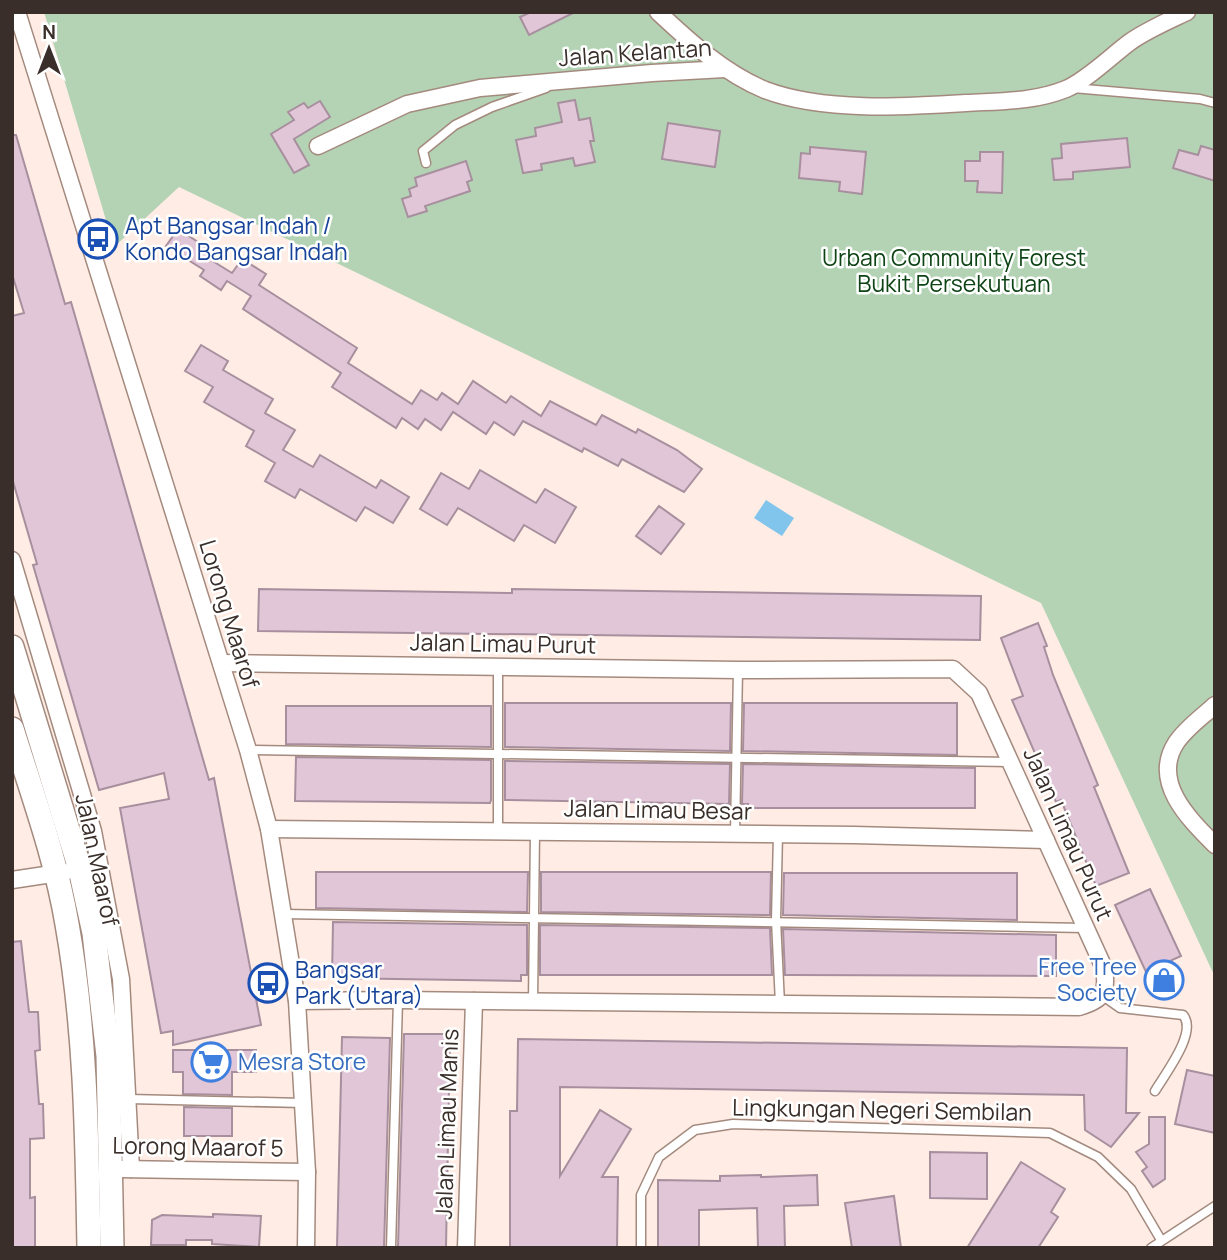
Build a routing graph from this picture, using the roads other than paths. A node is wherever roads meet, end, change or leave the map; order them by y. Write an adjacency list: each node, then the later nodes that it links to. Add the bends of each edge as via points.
1 (17, 12): 4 (street); 13 (street, Lorong Maarof)
2 (658, 12): 5 (street)
3 (1187, 12): 7 (street, Jalan Kelantan, via 1133,40)
4 (12, 14)
5 (726, 69): 6 (street, Jalan Kelantan); 7 (street, Jalan Kelantan, via 766,90 819,103 923,106 1024,100)
6 (569, 80): 9 (street, Jalan Kelantan, via 480,88 407,104); 10 (lane, via 455,125 423,151)
7 (1070, 87): 8 (lane)
8 (1215, 103)
9 (318, 146)
10 (426, 163)
11 (12, 560): 43 (street, Jalan Maarof, via 93,831 121,979)
12 (12, 647): 29 (main road, Jalan Maarof)
13 (221, 663): 14 (street, Jalan Limau Purut); 18 (street, Lorong Maarof)
14 (498, 666): 15 (street, Jalan Limau Purut); 19 (lane)
15 (738, 670): 20 (lane); 21 (street, Jalan Limau Purut, via 953,669 979,693)
16 (1215, 705): 28 (street, via 1181,737 1168,765 1174,796)
17 (12, 729): 30 (main road, Jalan Maarof)
18 (248, 750): 19 (lane); 22 (street, Lorong Maarof)
19 (497, 755): 20 (lane); 23 (lane)
20 (736, 759): 21 (lane); 25 (lane)
21 (1010, 762): 27 (street, Jalan Limau Purut)
22 (270, 829): 23 (street, Jalan Limau Besar); 32 (street, Lorong Maarof)
23 (498, 831): 24 (street, Jalan Limau Besar)
24 (535, 831): 25 (street, Jalan Limau Besar); 33 (lane)
25 (735, 834): 26 (street, Jalan Limau Besar)
26 (778, 834): 27 (street, Jalan Limau Besar); 34 (lane)
27 (1046, 840): 35 (street, Jalan Limau Purut)
28 (1215, 845)
29 (80, 869): 30 (street); 45 (main road, Jalan Maarof, via 94,933 108,1056)
30 (57, 874): 31 (street); 45 (main road, Jalan Maarof, via 84,1058)
31 (12, 880)
32 (282, 914): 33 (lane); 38 (street, Lorong Maarof)
33 (534, 920): 34 (lane); 40 (lane)
34 (776, 920): 35 (lane); 41 (lane)
35 (1085, 928): 36 (street, Jalan Limau Purut, via 1104,968)
36 (1103, 996): 41 (street, via 1079,1007); 42 (lane, via 1120,1007 1186,1019 1185,1040)
37 (398, 1000): 38 (street); 39 (street); 52 (lane)
38 (297, 1001): 44 (street, Lorong Maarof)
39 (474, 1001): 40 (street); 53 (street, Jalan Limau Manis)
40 (533, 1002): 41 (street)
41 (780, 1004)
42 (1155, 1091)
43 (129, 1099): 44 (lane); 45 (street, Jalan Maarof)
44 (303, 1102): 46 (street, Lorong Maarof)
45 (110, 1168): 46 (street, Lorong Maarof 5); 49 (main road, Jalan Maarof); 50 (main road, Jalan Maarof)
46 (307, 1172): 51 (street, Lorong Maarof)
47 (1215, 1206): 48 (lane)
48 (1161, 1240): 54 (lane, Lingkungan Negeri Sembilan, via 1130,1189 1098,1157 1050,1133 733,1124 695,1130 659,1157 640,1195); 55 (lane)
49 (89, 1248)
50 (112, 1248)
51 (306, 1248)
52 (391, 1248)
53 (466, 1248)
54 (641, 1248)
55 (1151, 1248)

